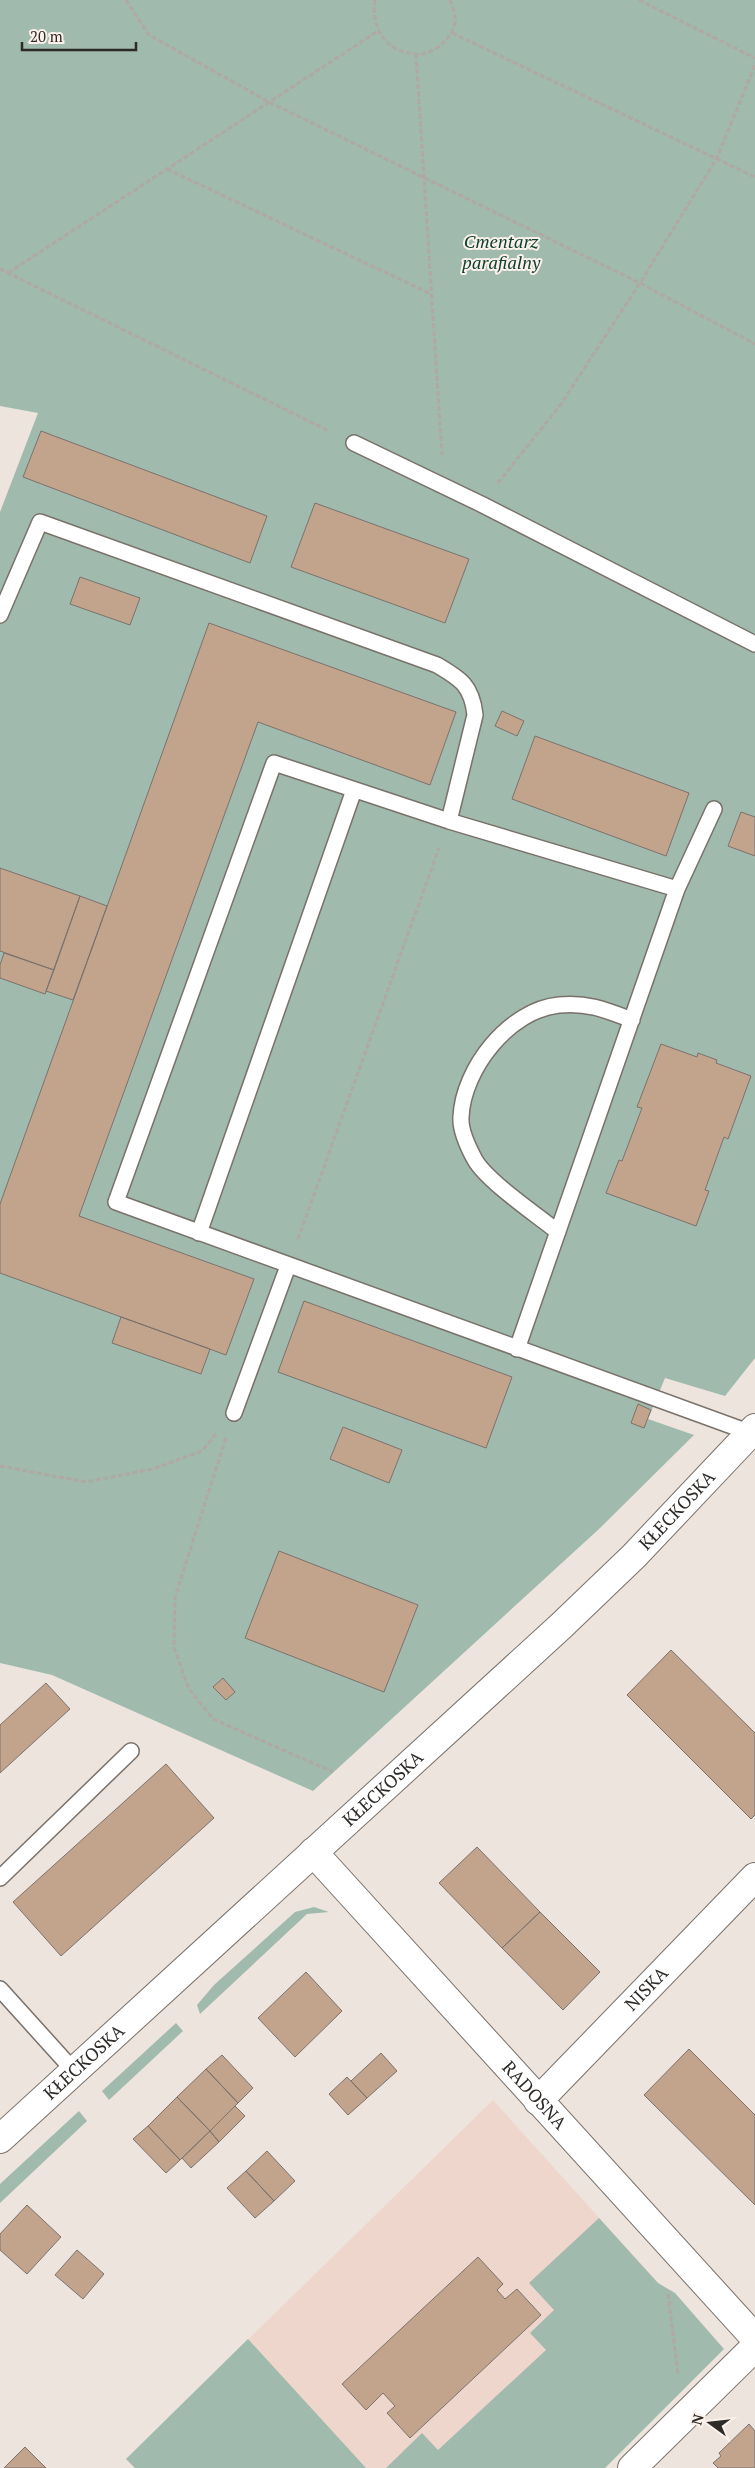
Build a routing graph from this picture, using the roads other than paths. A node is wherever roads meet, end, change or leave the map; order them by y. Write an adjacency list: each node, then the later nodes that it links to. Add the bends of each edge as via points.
1 (354, 443): 3 (lane, via 444,485)
2 (0, 615): 6 (lane, via 40,522 437,665 464,684 474,697 476,714)
3 (755, 644)
4 (354, 790): 6 (lane); 10 (lane); 10 (lane, via 274,763 116,1202)
5 (714, 810): 7 (lane)
6 (449, 821): 7 (lane)
7 (677, 889): 8 (lane)
8 (632, 1020): 9 (lane); 9 (lane, via 590,1005 557,1005 537,1011 519,1020 488,1049 464,1095 460,1119 476,1162 506,1191)
9 (558, 1232): 12 (lane)
10 (199, 1233): 11 (lane)
11 (288, 1266): 12 (lane); 13 (lane)
12 (517, 1349): 14 (lane)
13 (234, 1413)
14 (753, 1431): 16 (street, KŁECKOSKA, via 634,1556 561,1626)
15 (131, 1751): 18 (lane)
16 (313, 1852): 20 (street, KŁECKOSKA); 21 (street, RADOSNA)
17 (755, 1877): 21 (street, NISKA)
18 (0, 1878)
19 (0, 1989): 20 (lane)
20 (74, 2071): 22 (street, KŁECKOSKA)
21 (538, 2101): 23 (street, RADOSNA)
22 (0, 2139)
23 (755, 2338)
24 (755, 2347): 25 (street)
25 (632, 2468)

